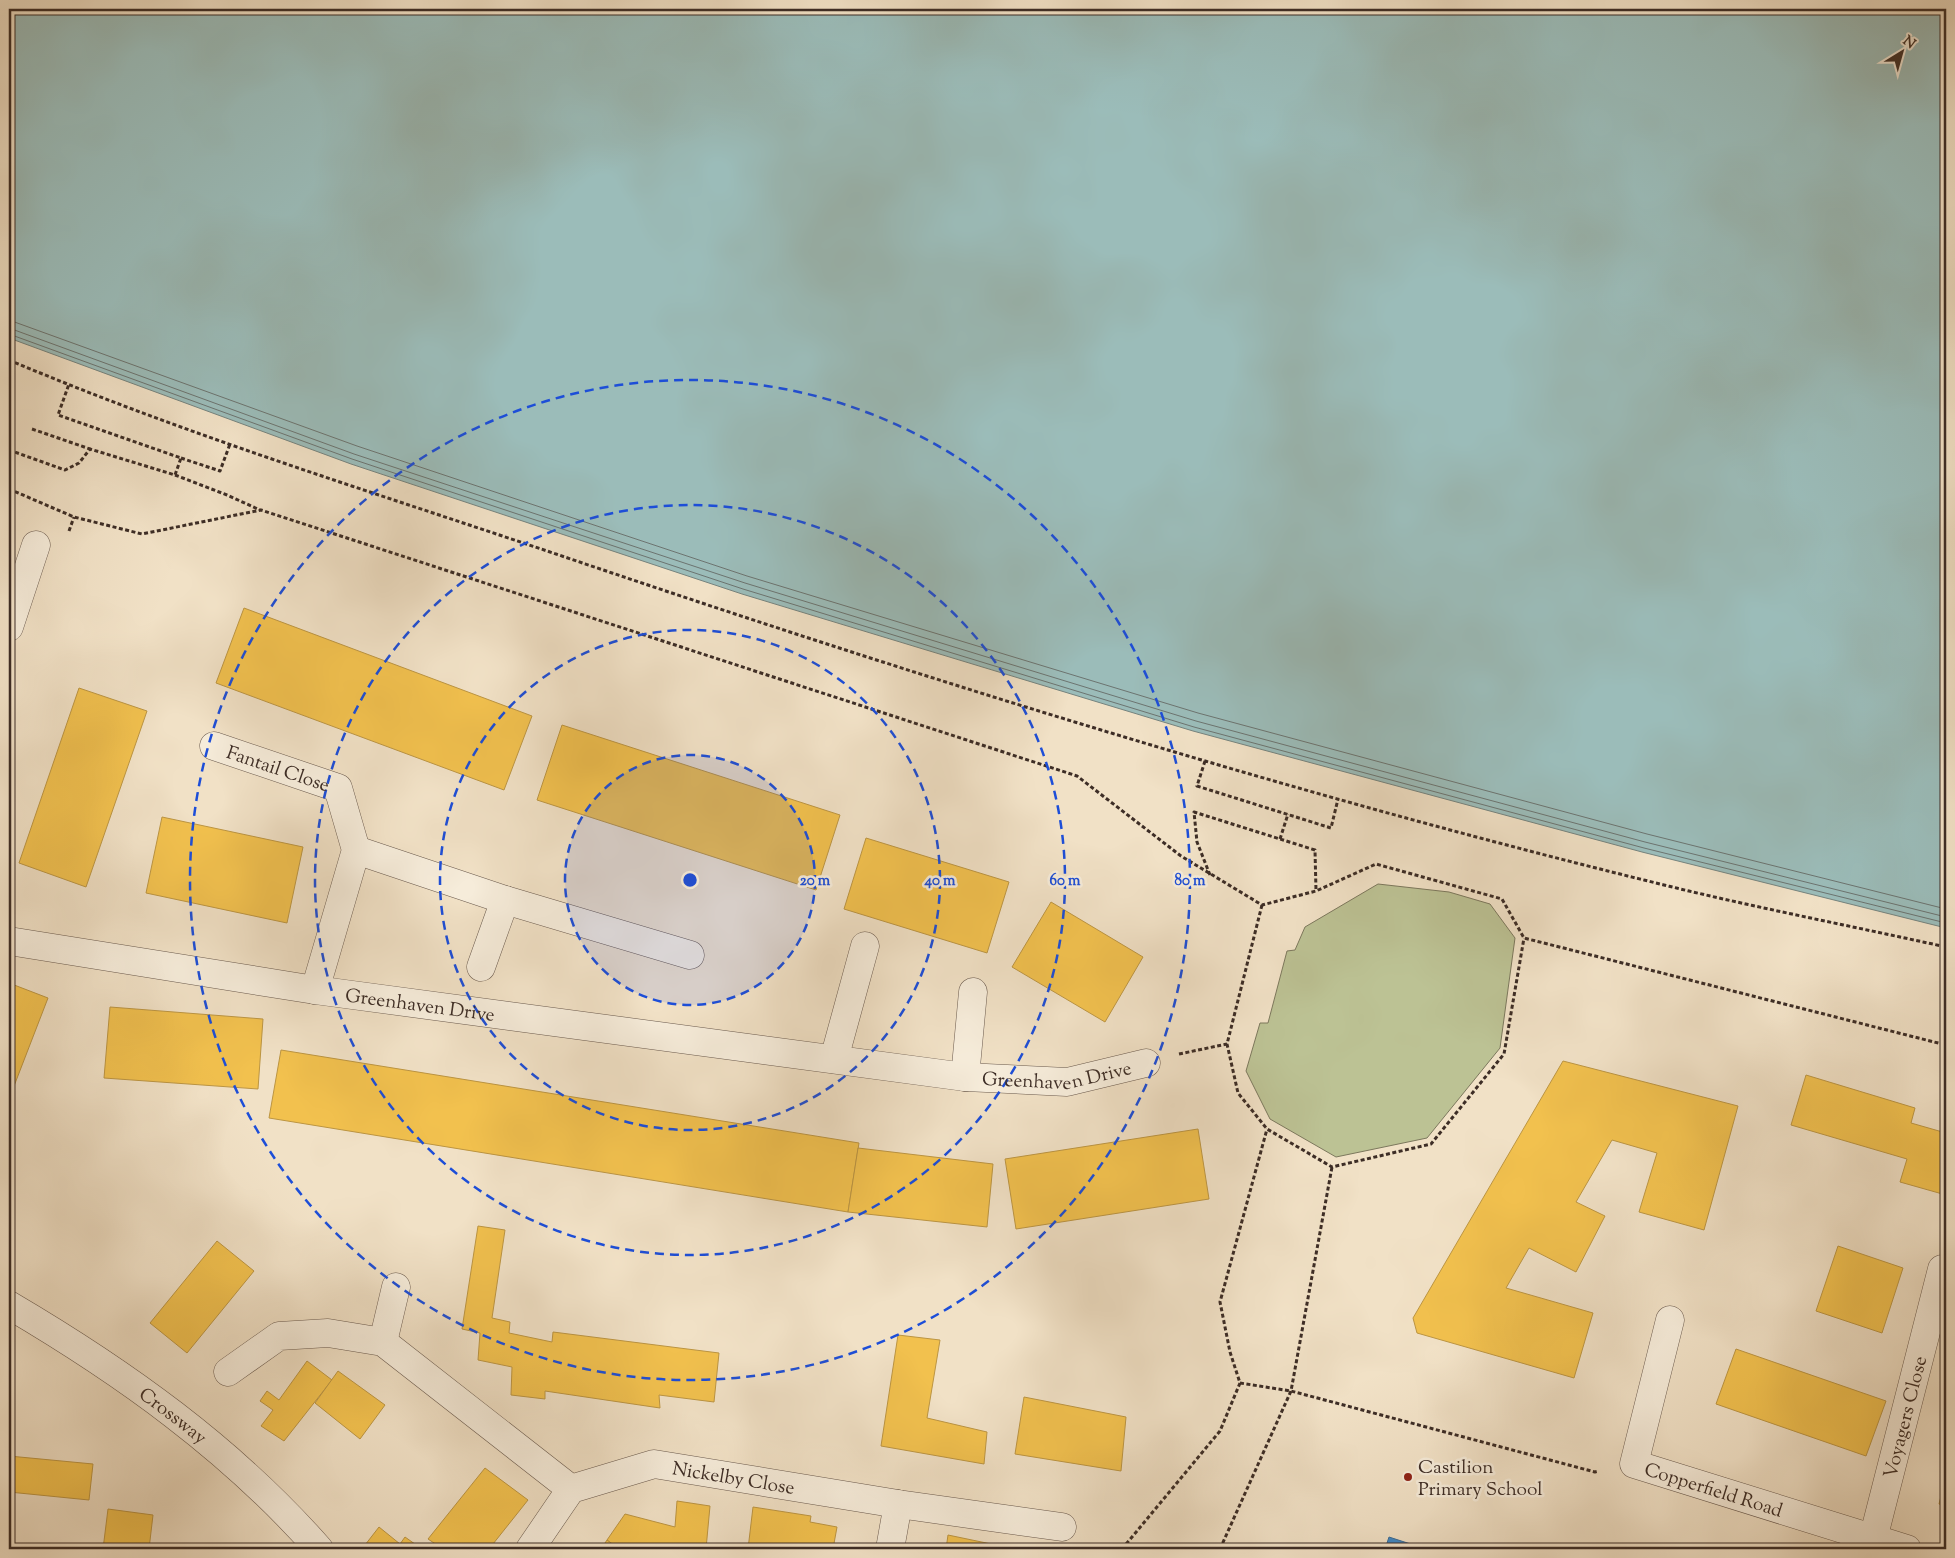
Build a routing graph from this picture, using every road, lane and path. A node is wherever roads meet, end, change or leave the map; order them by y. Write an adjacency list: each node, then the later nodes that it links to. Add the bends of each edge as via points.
1 (9, 360): 2 (path)
2 (69, 384): 4 (path); 7 (path, via 58,415)
3 (32, 429): 5 (path)
4 (230, 444): 7 (path, via 220,471); 14 (path, via 694,601)
5 (90, 449): 6 (path, via 79,463 65,470); 8 (path)
6 (9, 450)
7 (181, 458): 8 (path)
8 (175, 475): 10 (path)
9 (9, 490): 10 (path, via 74,517 142,534)
10 (260, 510): 19 (path, via 1077,776 1181,856)
11 (36, 545): 12 (street)
12 (9, 626)
13 (214, 746): 18 (street, Fantail Close, via 338,788)
14 (1206, 761): 15 (path); 16 (path, via 1197,786)
15 (1338, 799): 16 (path, via 1331,828); 26 (path, via 1650,882)
16 (1288, 814): 17 (path)
17 (1280, 839): 19 (path, via 1194,812 1197,842); 20 (path, via 1315,850)
18 (356, 850): 21 (street); 29 (street)
19 (1211, 875): 22 (path)
20 (1316, 891): 22 (path); 23 (path, via 1376,864 1502,899)
21 (505, 900): 27 (street); 28 (street)
22 (1262, 905): 31 (path)
23 (1524, 938): 32 (path); 37 (path, via 1504,1054 1431,1144)
24 (9, 941): 29 (street, Greenhaven Drive)
25 (865, 946): 33 (street)
26 (1946, 947)
27 (690, 955)
28 (481, 966)
29 (316, 990): 33 (street, Greenhaven Drive)
30 (973, 992): 35 (street, Greenhaven Drive)
31 (1227, 1044): 34 (path, via 1166,1058 1168,1069); 36 (path, via 1238,1093)
32 (1946, 1045)
33 (834, 1059): 35 (street, Greenhaven Drive)
34 (1146, 1063): 35 (street, Greenhaven Drive, via 1067,1082)
35 (965, 1077)
36 (1267, 1129): 37 (path); 44 (path, via 1220,1302)
37 (1332, 1167): 45 (path)
38 (1946, 1271): 50 (street, Voyagers Close, via 1942,1269)
39 (396, 1287): 42 (street)
40 (9, 1305): 51 (street, Crossway, via 118,1372 186,1422 253,1482)
41 (1670, 1320): 46 (street, Copperfield Road)
42 (383, 1342): 43 (street, via 328,1333 279,1336); 47 (street)
43 (228, 1372)
44 (1240, 1383): 45 (path); 54 (path, via 1220,1431)
45 (1291, 1391): 46 (path, via 1595,1472); 55 (path)
46 (1634, 1464): 50 (street, Copperfield Road)
47 (572, 1489): 48 (street, Nickelby Close, via 654,1464); 52 (street)
48 (898, 1504): 49 (street, Nickelby Close); 53 (street)
49 (1062, 1527)
50 (1873, 1539): 56 (street, Copperfield Road)
51 (319, 1549)
52 (530, 1549)
53 (890, 1549)
54 (1122, 1549)
55 (1220, 1549)
56 (1907, 1549)

